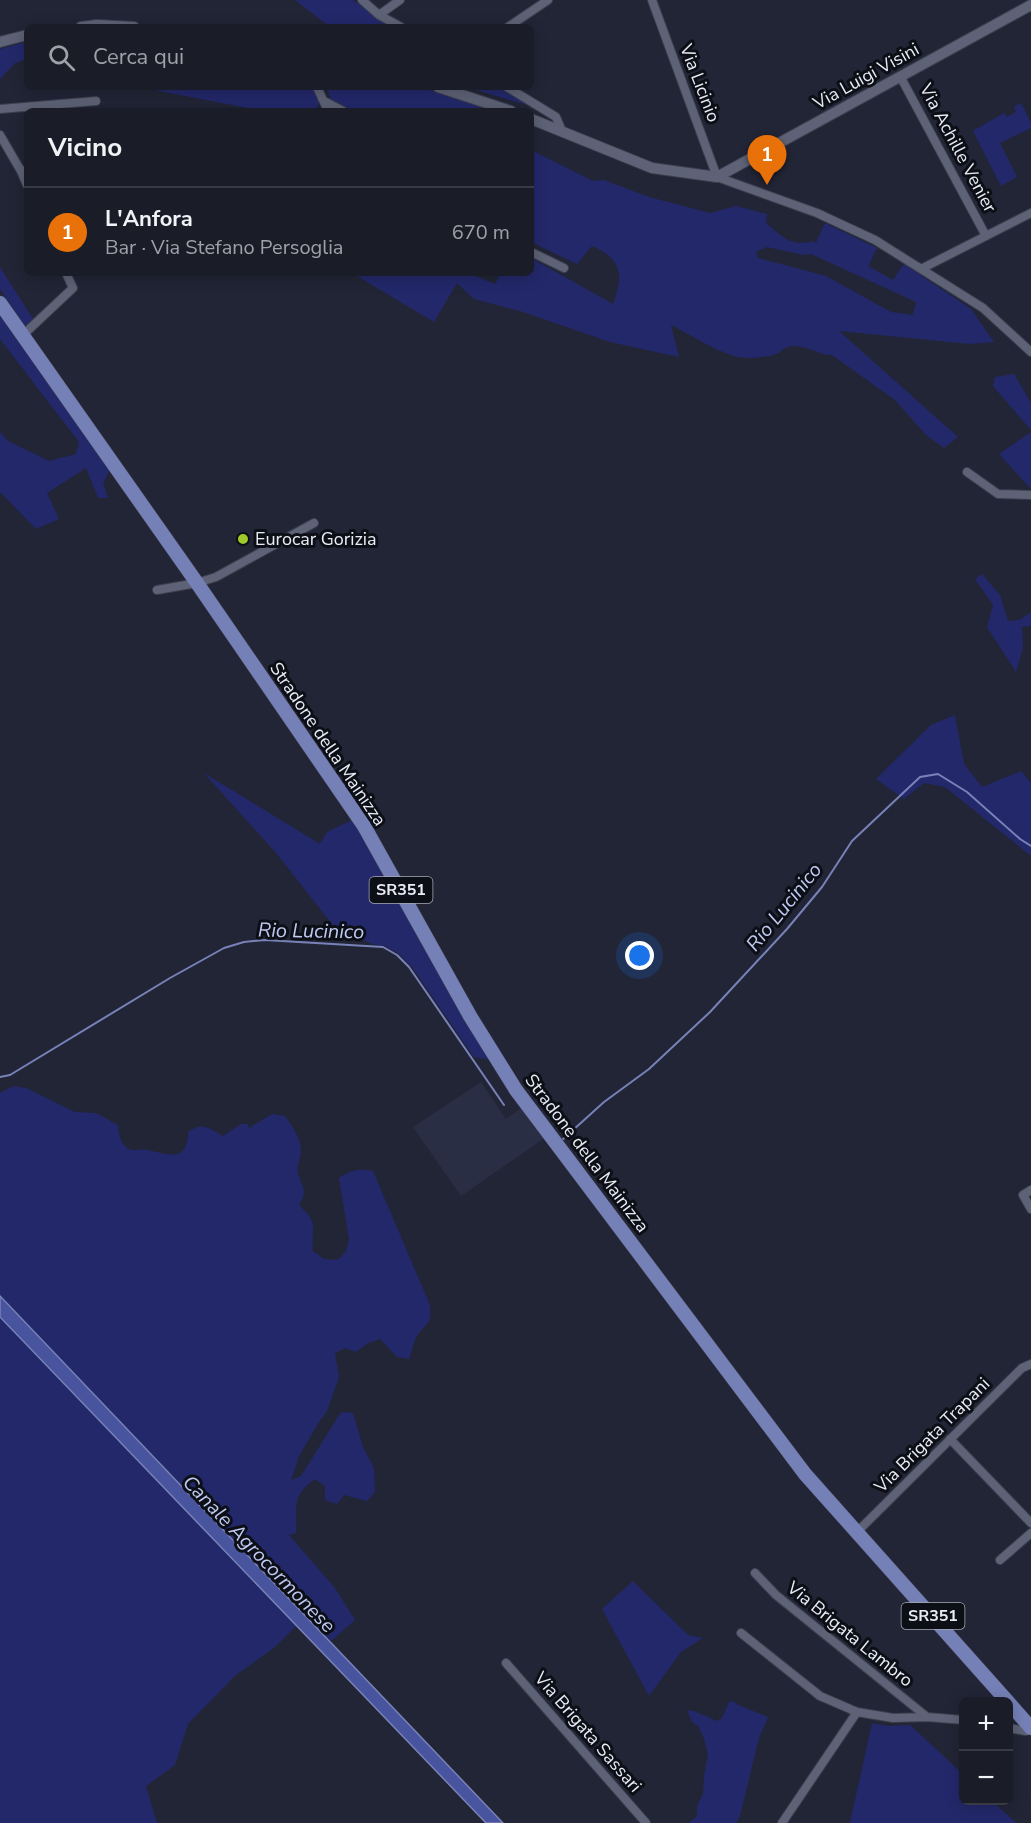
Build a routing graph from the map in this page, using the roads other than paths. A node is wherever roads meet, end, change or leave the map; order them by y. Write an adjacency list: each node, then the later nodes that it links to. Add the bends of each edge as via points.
1 (362, 0): 6 (street)
2 (400, 0): 6 (street)
3 (548, 0): 8 (street)
4 (652, 0): 25 (street, Via Licinio)
5 (1031, 5): 11 (street, Via Luigi Visini)
6 (379, 15): 7 (street)
7 (396, 24)
8 (512, 24)
9 (24, 36): 10 (street)
10 (0, 42)
11 (900, 76): 25 (street, Via Luigi Visini); 27 (street, Via Achille Venier)
12 (318, 90): 16 (street)
13 (447, 90): 19 (street)
14 (512, 90): 22 (street, via 556,117)
15 (96, 101): 20 (street)
16 (324, 101): 17 (street); 18 (street)
17 (327, 108)
18 (337, 108)
19 (502, 108)
20 (0, 109)
21 (534, 120): 22 (street)
22 (562, 131): 25 (street, via 652,168)
23 (0, 135): 24 (street)
24 (24, 170)
25 (717, 177): 30 (street, via 817,213 875,240)
26 (1031, 213): 27 (street)
27 (986, 237): 30 (street)
28 (534, 253): 29 (street)
29 (564, 268)
30 (921, 269): 34 (street, via 983,308)
31 (67, 276): 33 (street, via 73,288)
32 (0, 303): 33 (main road, Stradone della Mainizza / SR351)
33 (23, 335): 38 (main road, Stradone della Mainizza / SR351)
34 (1031, 352)
35 (966, 472): 36 (street, via 998,494)
36 (1031, 495)
37 (314, 523): 38 (street, via 216,577)
38 (197, 583): 39 (street); 45 (main road, Stradone della Mainizza / SR351, via 364,826 516,1090 805,1474)
39 (157, 590)
40 (1031, 1190): 41 (street, via 1023,1195)
41 (1031, 1209)
42 (1031, 1364): 43 (street, Via Brigata Trapani, via 1022,1368)
43 (950, 1440): 44 (street); 45 (street, Via Brigata Trapani)
44 (1031, 1523)
45 (857, 1532): 51 (main road, Stradone della Mainizza / SR351)
46 (1031, 1533): 47 (street)
47 (1000, 1560)
48 (755, 1573): 54 (street, Via Brigata Lambro, via 776,1595)
49 (741, 1633): 53 (street, Via Brigata Lambro, via 820,1696)
50 (506, 1663): 58 (street, Via Brigata Sassari)
51 (1004, 1697)
52 (1013, 1708): 56 (main road, Stradone della Mainizza / SR351)
53 (857, 1712): 54 (street, Via Brigata Lambro, via 893,1718); 59 (street)
54 (927, 1717): 55 (street, Via Brigata Lambro)
55 (959, 1720)
56 (1031, 1728): 57 (street)
57 (1013, 1729)
58 (646, 1823)
59 (782, 1823)

